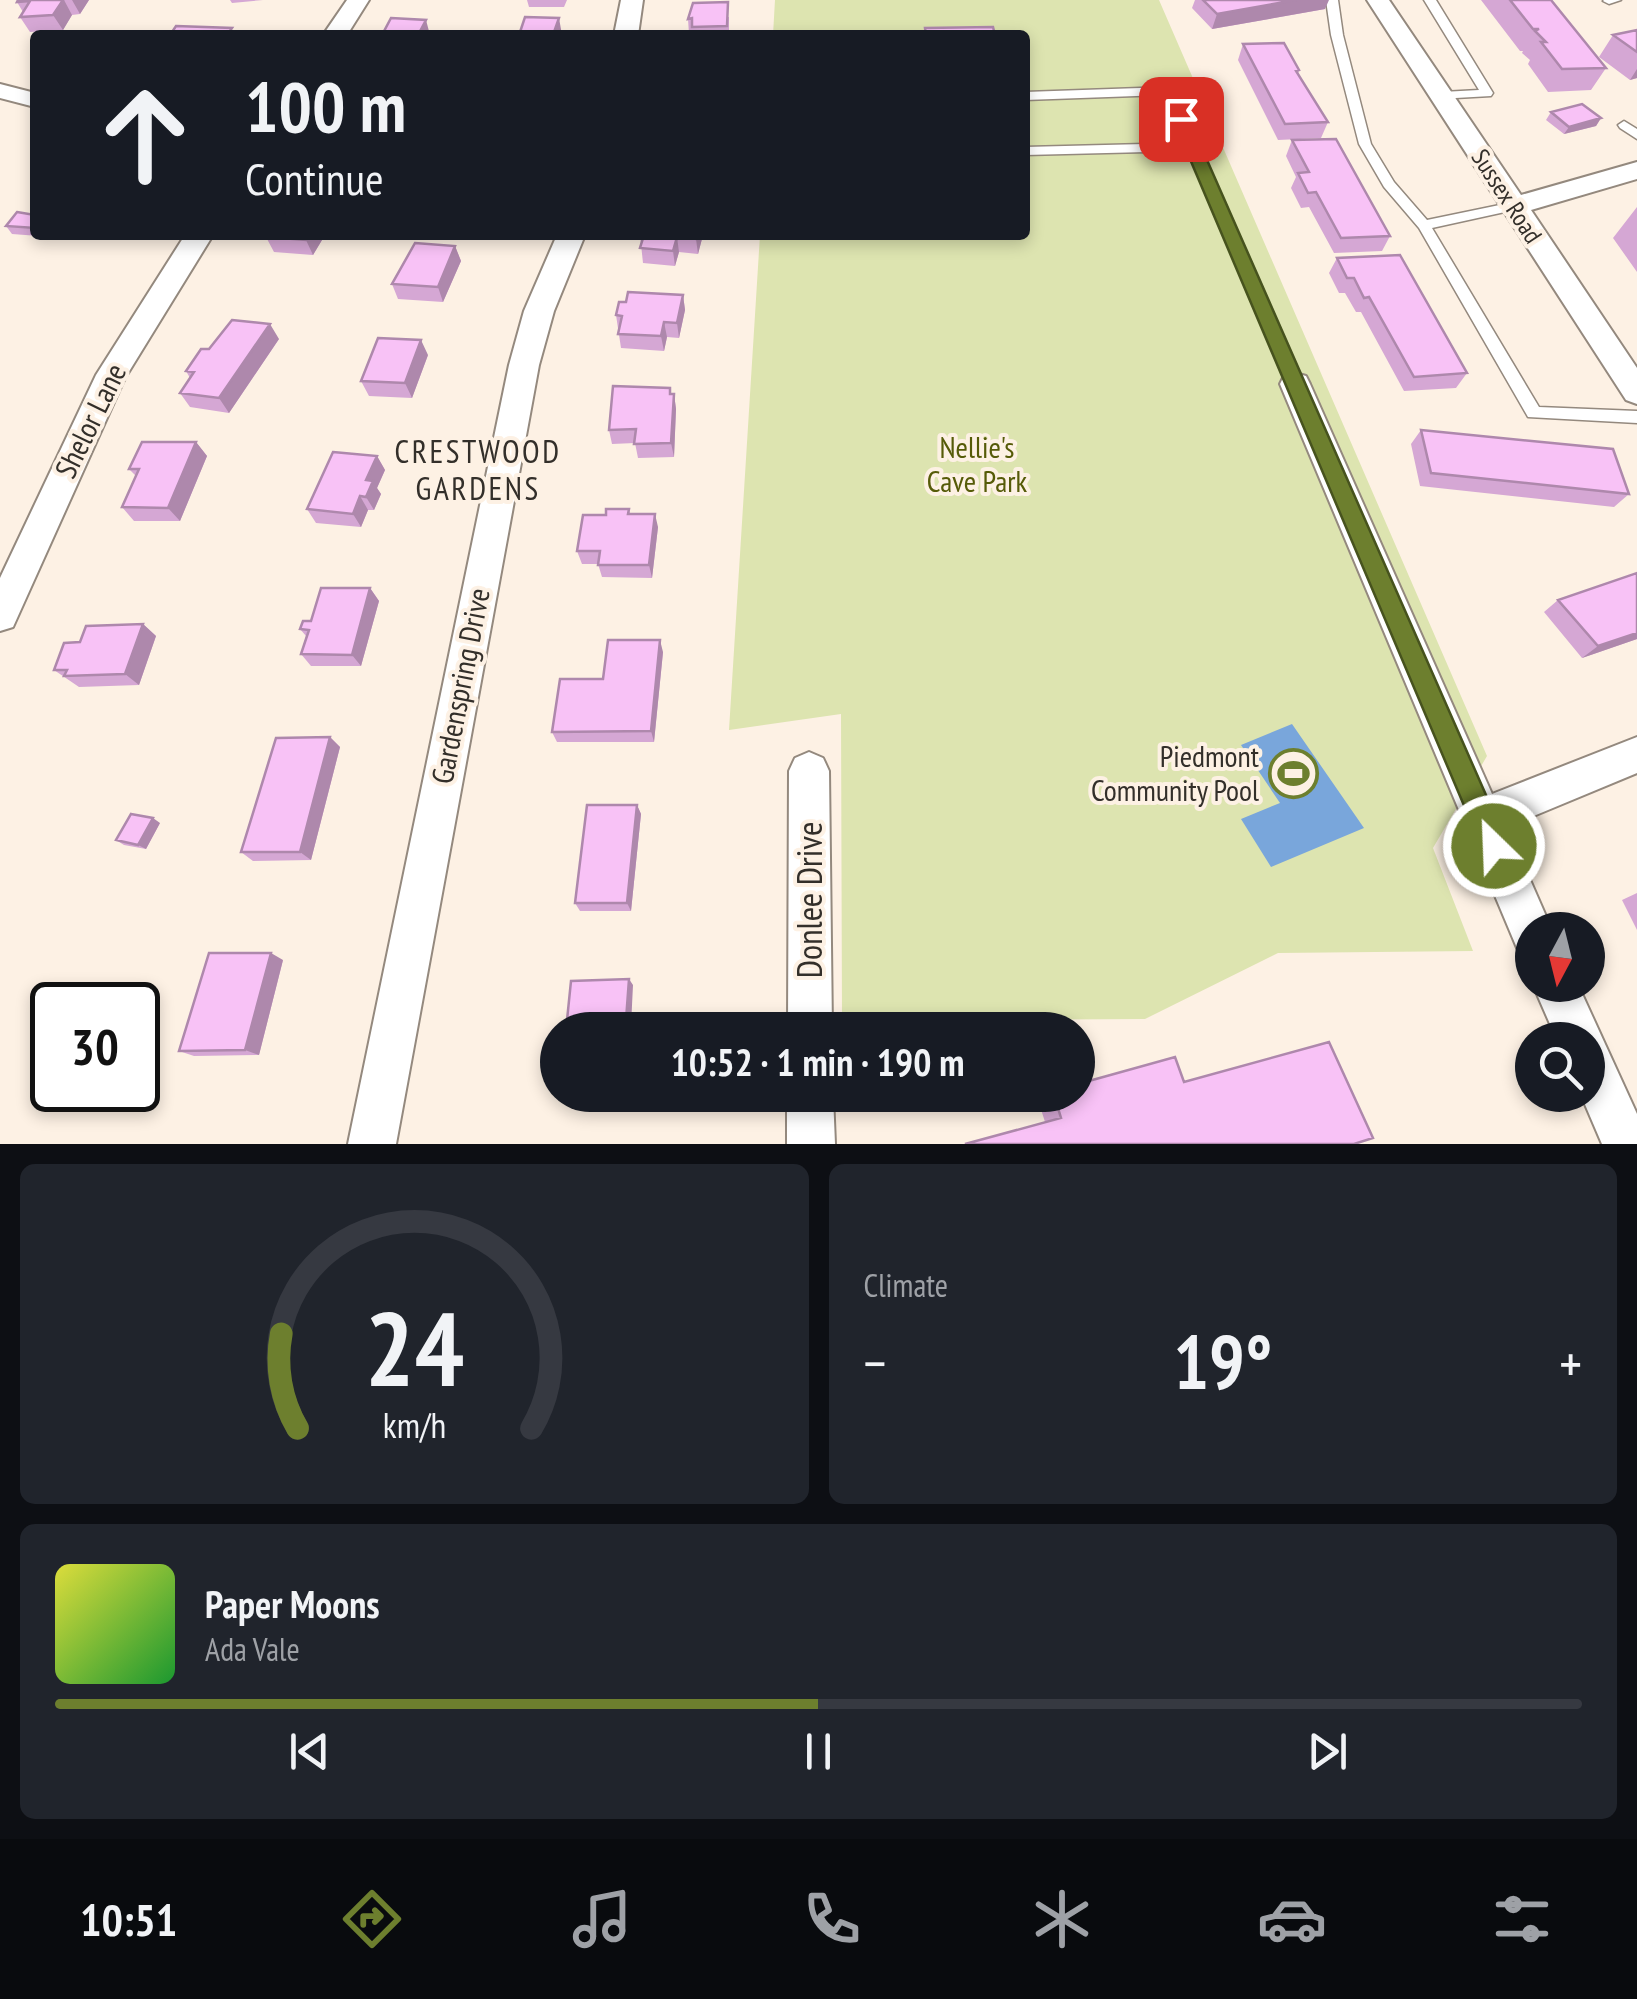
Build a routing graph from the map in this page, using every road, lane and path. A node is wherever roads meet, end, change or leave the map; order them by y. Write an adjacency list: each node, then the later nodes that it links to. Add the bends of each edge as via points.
1 (358, 0): 6 (street)
2 (632, 0): 7 (street)
3 (1332, 0): 18 (lane, via 1366,144)
4 (1378, 0): 10 (street, Sussex Road)
5 (1430, 0): 10 (lane, via 1487,92)
6 (338, 30)
7 (627, 30)
8 (0, 91): 11 (street)
9 (1030, 96): 14 (lane, via 1169,91)
10 (1442, 96): 17 (street, Sussex Road)
11 (30, 99)
12 (1637, 121): 13 (lane, via 1624,124)
13 (1637, 135)
14 (1192, 147): 15 (lane); 21 (lane)
15 (1030, 151)
16 (1637, 170): 17 (street)
17 (1514, 206): 18 (lane); 22 (street, Sussex Road)
18 (1424, 225): 23 (lane, via 1534,412)
19 (196, 240): 24 (street, Shelor Lane, via 112,375)
20 (569, 240): 32 (street, Gardenspring Drive, via 524,364)
21 (1295, 384): 27 (street)
22 (1637, 392)
23 (1637, 417)
24 (0, 616)
25 (1637, 755): 27 (street)
26 (809, 771): 29 (street, Donlee Drive)
27 (1482, 816): 28 (street)
28 (1523, 912)
29 (810, 1012)
30 (1605, 1096): 34 (street)
31 (810, 1112): 33 (street)
32 (372, 1144)
33 (810, 1144)
34 (1626, 1144)

